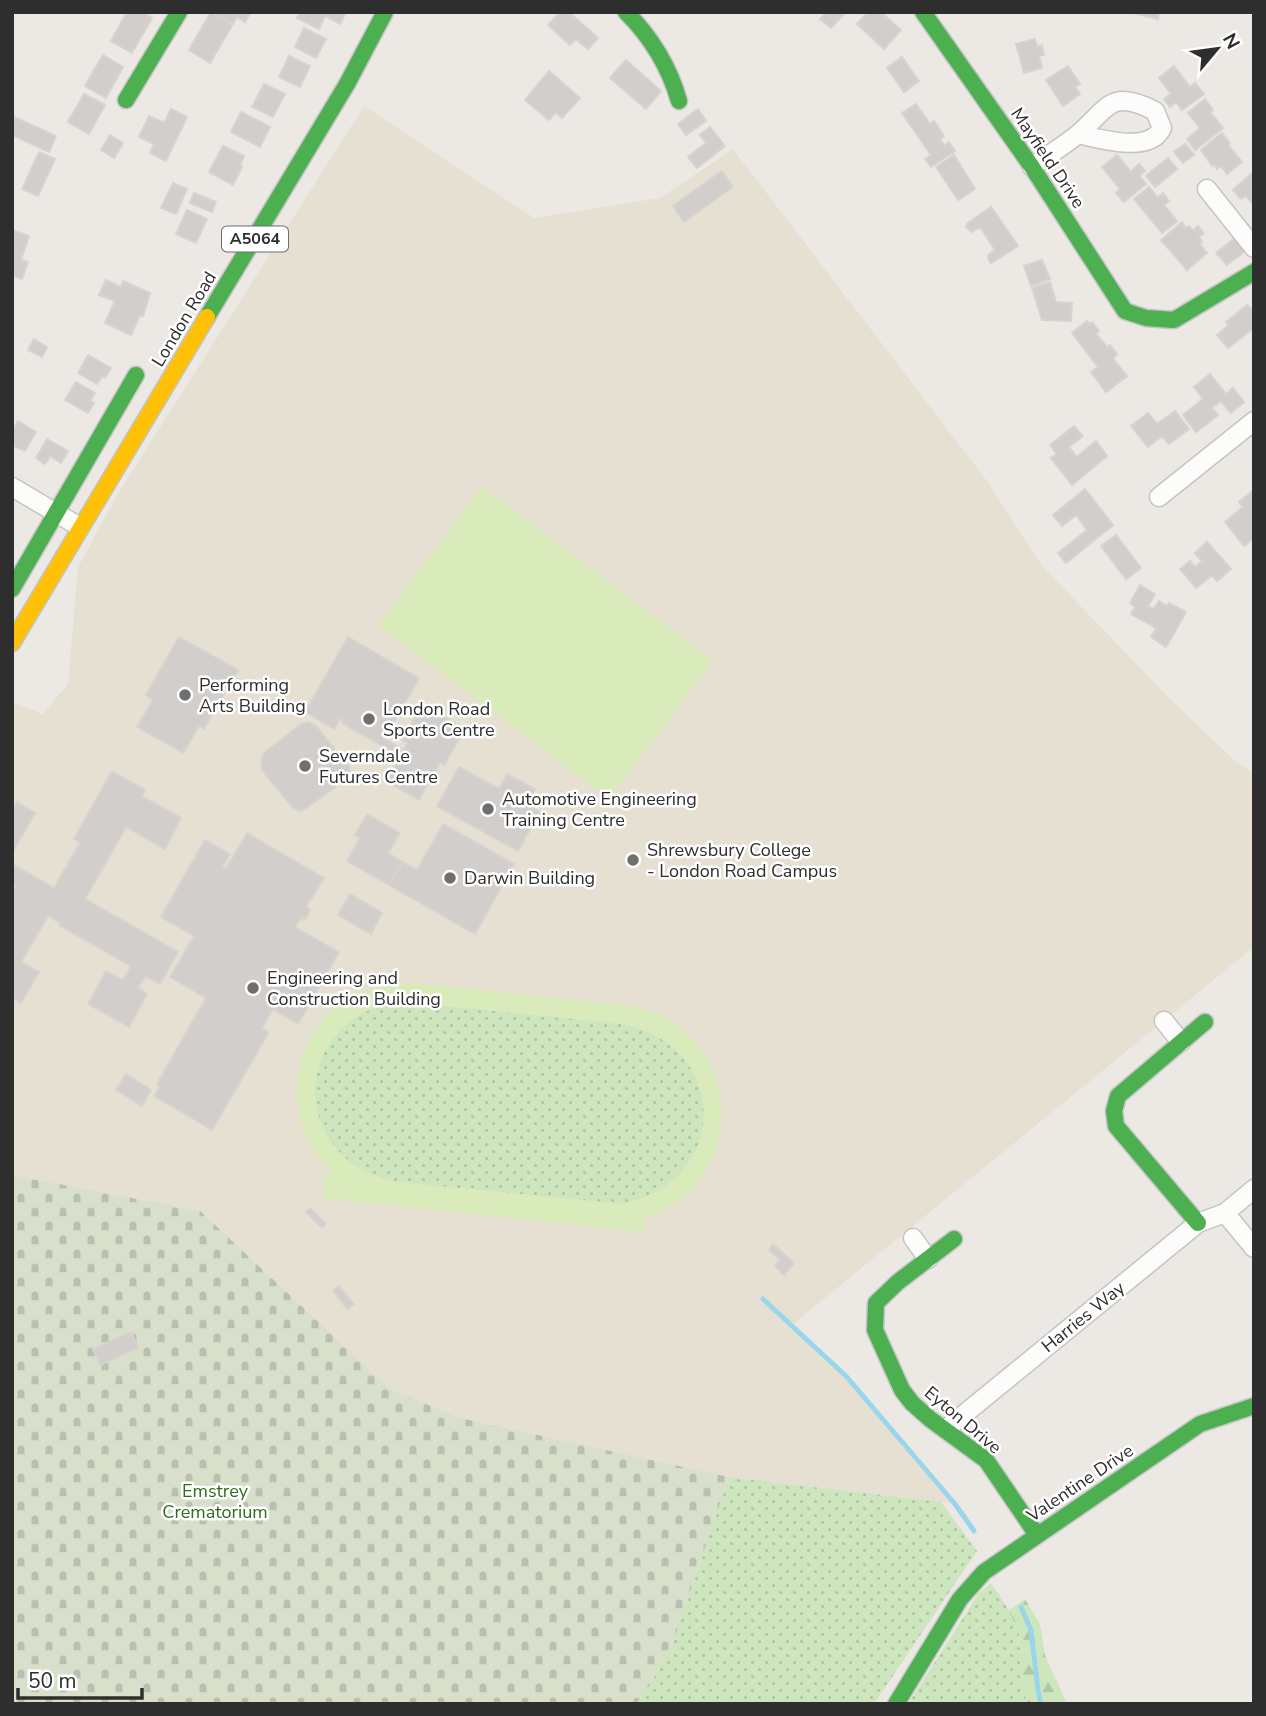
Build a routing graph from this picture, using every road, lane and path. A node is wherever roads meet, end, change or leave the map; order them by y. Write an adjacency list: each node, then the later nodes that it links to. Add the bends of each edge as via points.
1 (179, 12): 5 (street)
2 (385, 12): 17 (street, London Road / A5064, via 320,130)
3 (626, 12): 6 (street, via 648,33 674,80)
4 (922, 12): 8 (street, Mayfield Drive)
5 (126, 100)
6 (679, 101)
7 (1078, 134): 8 (street)
8 (1032, 167): 11 (street, Mayfield Drive, via 1125,311 1174,320)
9 (1207, 189): 10 (street)
10 (1254, 247)
11 (1254, 272)
12 (136, 374): 16 (street, London Road)
13 (1254, 421): 15 (street)
14 (12, 487): 16 (street)
15 (1159, 497)
16 (57, 514): 17 (street); 18 (street, London Road)
17 (80, 527): 19 (street, London Road / A5064)
18 (12, 589)
19 (12, 643)
20 (1164, 1021): 22 (street)
21 (1205, 1022): 22 (street)
22 (1181, 1042): 25 (street, via 1118,1096 1114,1111 1116,1126)
23 (1254, 1189): 24 (street, Harries Way)
24 (1225, 1213): 25 (street, Harries Way); 28 (street)
25 (1198, 1223): 31 (street, Harries Way)
26 (913, 1238): 29 (street)
27 (954, 1239): 29 (street, Eyton Drive)
28 (1254, 1248)
29 (928, 1259): 31 (street, Eyton Drive, via 876,1303 875,1330 902,1390)
30 (1254, 1406): 32 (street, Valentine Drive, via 1200,1424)
31 (946, 1429): 32 (street, Eyton Drive, via 986,1460)
32 (1038, 1535): 33 (street, Valentine Drive, via 971,1584)
33 (896, 1704)

